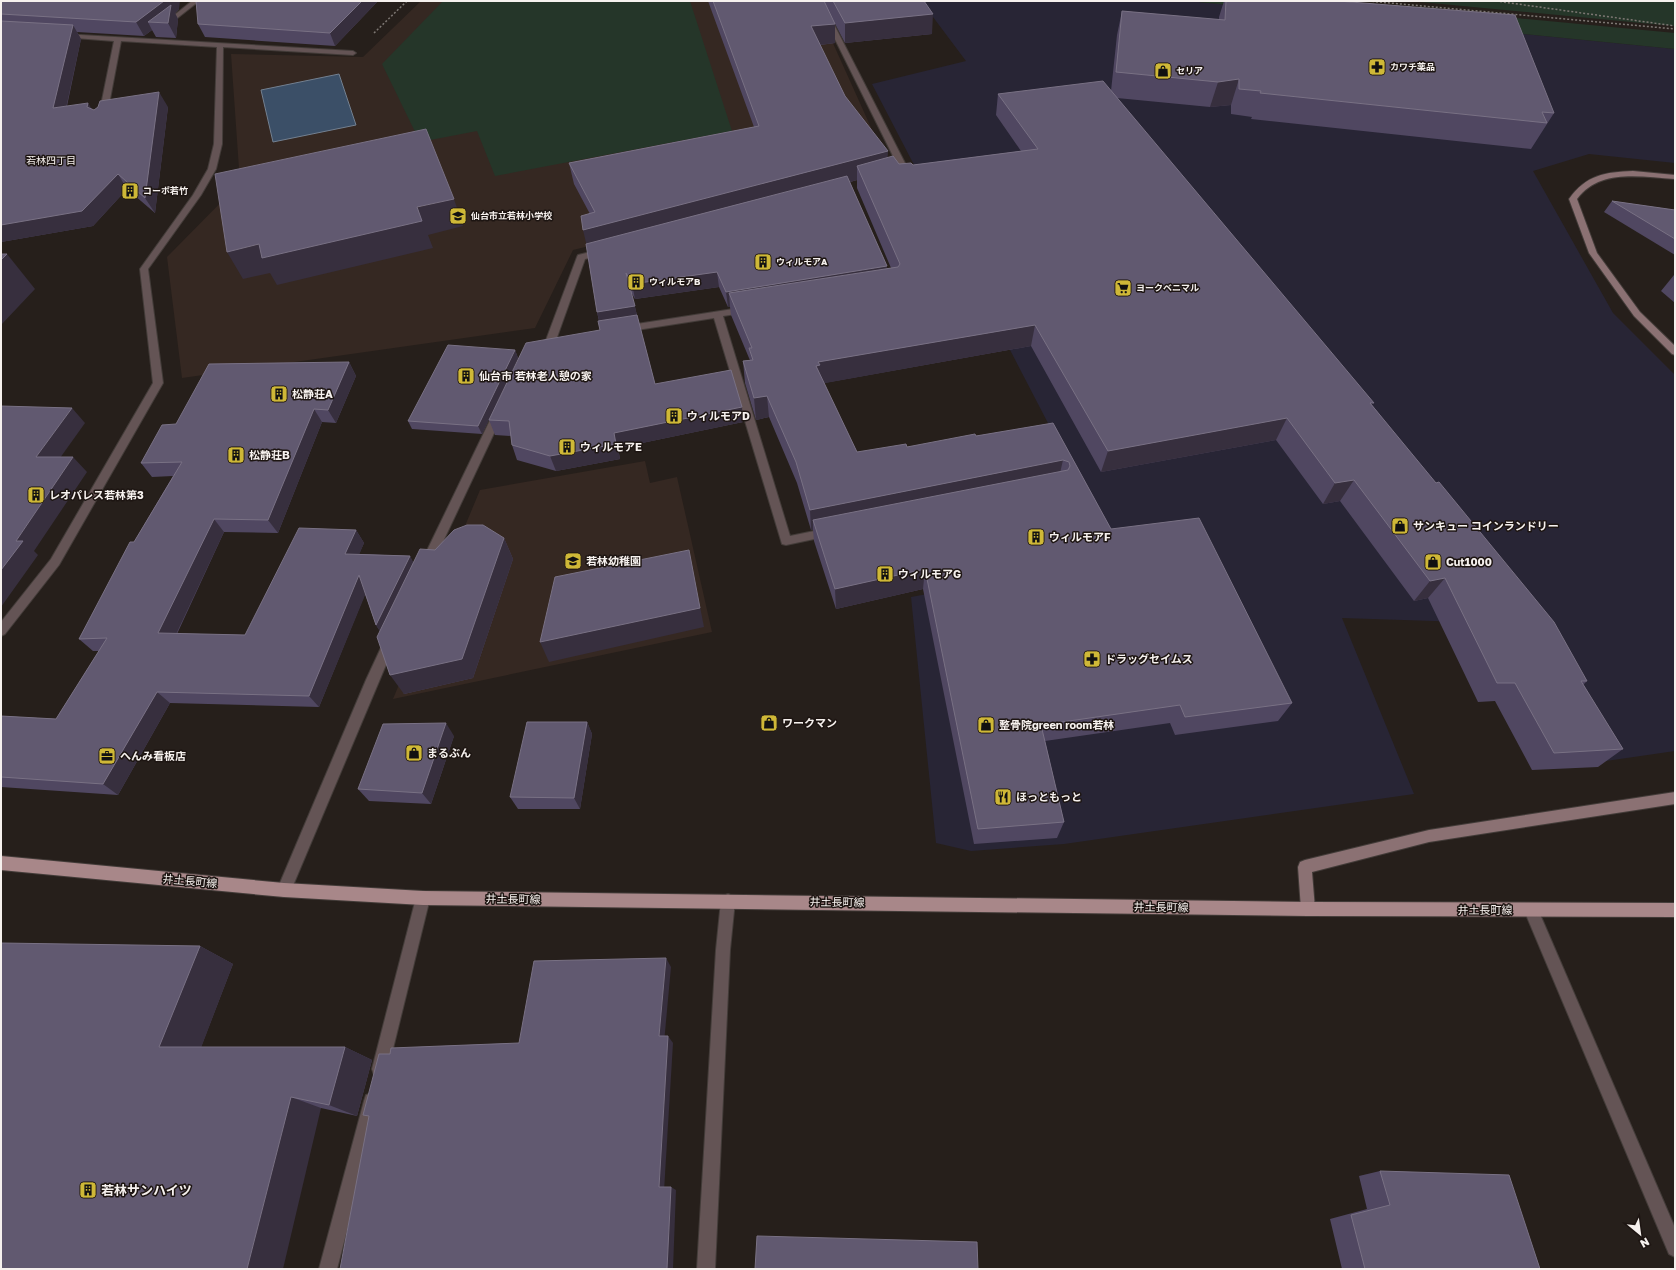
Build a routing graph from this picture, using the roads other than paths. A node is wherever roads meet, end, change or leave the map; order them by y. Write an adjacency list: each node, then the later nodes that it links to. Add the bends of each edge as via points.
1 (196, 1): 5 (street)
2 (819, 1): 9 (street, via 905,171)
3 (56, 35): 4 (street)
4 (118, 40): 5 (street); 8 (street)
5 (144, 41): 6 (street)
6 (220, 46): 7 (street); 21 (street, via 218,144 212,169 197,195 144,269 158,383 55,562)
7 (353, 52)
8 (102, 121)
9 (891, 175)
10 (1675, 178): 16 (street, via 1618,173 1590,180 1578,188 1573,198 1592,253 1637,314)
11 (612, 249): 15 (street, via 581,257 548,341)
12 (756, 308): 13 (street)
13 (718, 315): 14 (street); 18 (street, via 786,541)
14 (612, 331)
15 (566, 338)
16 (1675, 352)
17 (503, 403): 19 (street)
18 (840, 530)
19 (422, 573)
20 (395, 630): 24 (street)
21 (1, 631)
22 (1675, 798): 27 (street, via 1429,836 1305,866)
23 (1, 863): 24 (main road, 井土長町線)
24 (284, 890): 25 (main road, 井土長町線)
25 (423, 898): 26 (main road, 井土長町線); 31 (street)
26 (728, 901): 27 (main road, 井土長町線); 32 (street, via 723,950)
27 (1308, 909): 28 (main road, 井土長町線)
28 (1531, 910): 29 (main road, 井土長町線); 30 (street)
29 (1675, 910)
30 (1675, 1248)
31 (328, 1269)
32 (706, 1269)

